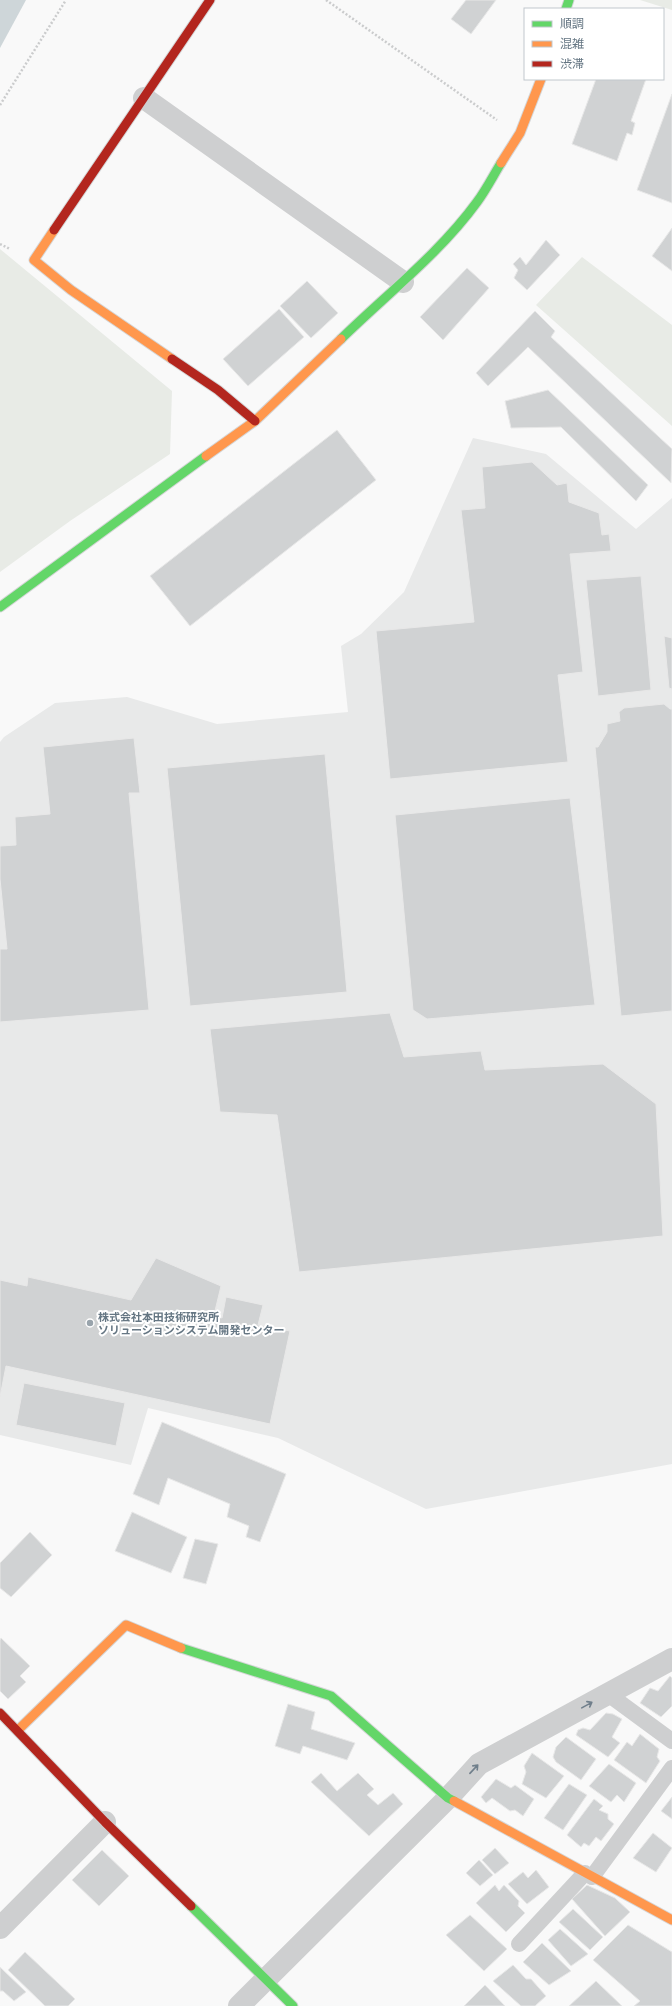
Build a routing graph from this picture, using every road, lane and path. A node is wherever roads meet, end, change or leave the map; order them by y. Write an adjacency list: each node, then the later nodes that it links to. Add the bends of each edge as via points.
1 (66, 0): 6 (path)
2 (210, 0): 5 (street)
3 (326, 0): 7 (path, via 504,125)
4 (541, 80): 7 (street)
5 (144, 98): 8 (street); 9 (street, via 34,260 71,290 218,390)
6 (0, 105)
7 (520, 133): 8 (street, via 477,202)
8 (403, 282): 9 (street)
9 (255, 421): 10 (street)
10 (0, 607)
11 (672, 1659): 12 (street)
12 (608, 1694): 15 (lane); 17 (street, one-way to 12, via 479,1764)
13 (0, 1713): 14 (street)
14 (18, 1730): 17 (street, via 126,1625 164,1642 332,1696); 18 (street)
15 (672, 1741)
16 (672, 1768): 19 (lane)
17 (448, 1798): 19 (street); 23 (street)
18 (105, 1822): 21 (street); 23 (street)
19 (589, 1875): 20 (street); 22 (lane)
20 (672, 1920)
21 (0, 1928)
22 (519, 1944)
23 (266, 1979): 24 (street); 25 (street)
24 (239, 2006)
25 (293, 2006)

